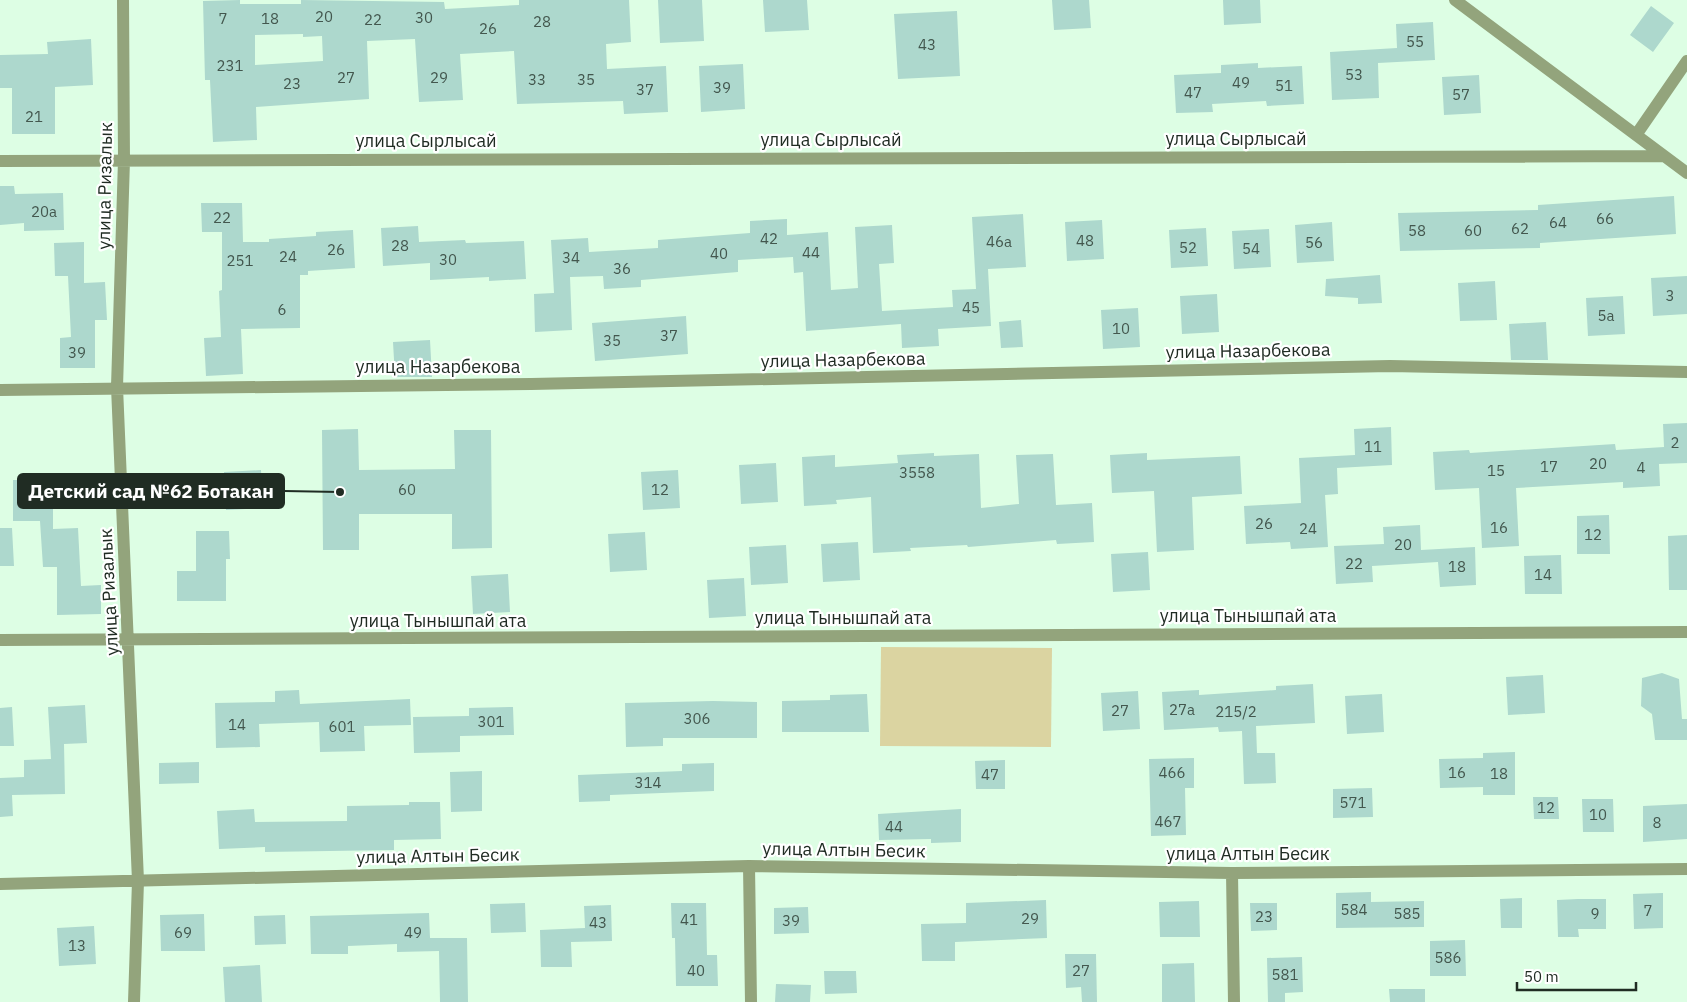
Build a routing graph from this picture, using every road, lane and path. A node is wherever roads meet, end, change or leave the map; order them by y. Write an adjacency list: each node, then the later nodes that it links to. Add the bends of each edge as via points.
1 (123, 0): 7 (street, улица Ризалык)
2 (1455, 0): 4 (street)
3 (1687, 61): 4 (street)
4 (1636, 135): 5 (street)
5 (1663, 156): 7 (street, улица Сырлысай); 8 (street)
6 (0, 160): 7 (street, улица Сырлысай)
7 (124, 160): 10 (street, улица Ризалык)
8 (1687, 173)
9 (1687, 372): 10 (street, улица Назарбекова, via 1390,366 541,384)
10 (117, 387): 11 (street, улица Назарбекова); 14 (street, улица Ризалык)
11 (0, 390)
12 (1687, 632): 14 (street, улица Тынышпай ата)
13 (0, 640): 14 (street, улица Тынышпай ата)
14 (129, 641): 18 (street, улица Ризалык)
15 (750, 866): 17 (street, улица Алтын Бесик); 18 (street, улица Алтын Бесик); 21 (street)
16 (1687, 869): 17 (street, улица Алтын Бесик)
17 (1232, 872): 22 (street)
18 (138, 881): 19 (street, улица Алтын Бесик); 20 (street, улица Ризалык)
19 (0, 884)
20 (134, 1002)
21 (751, 1002)
22 (1234, 1002)

